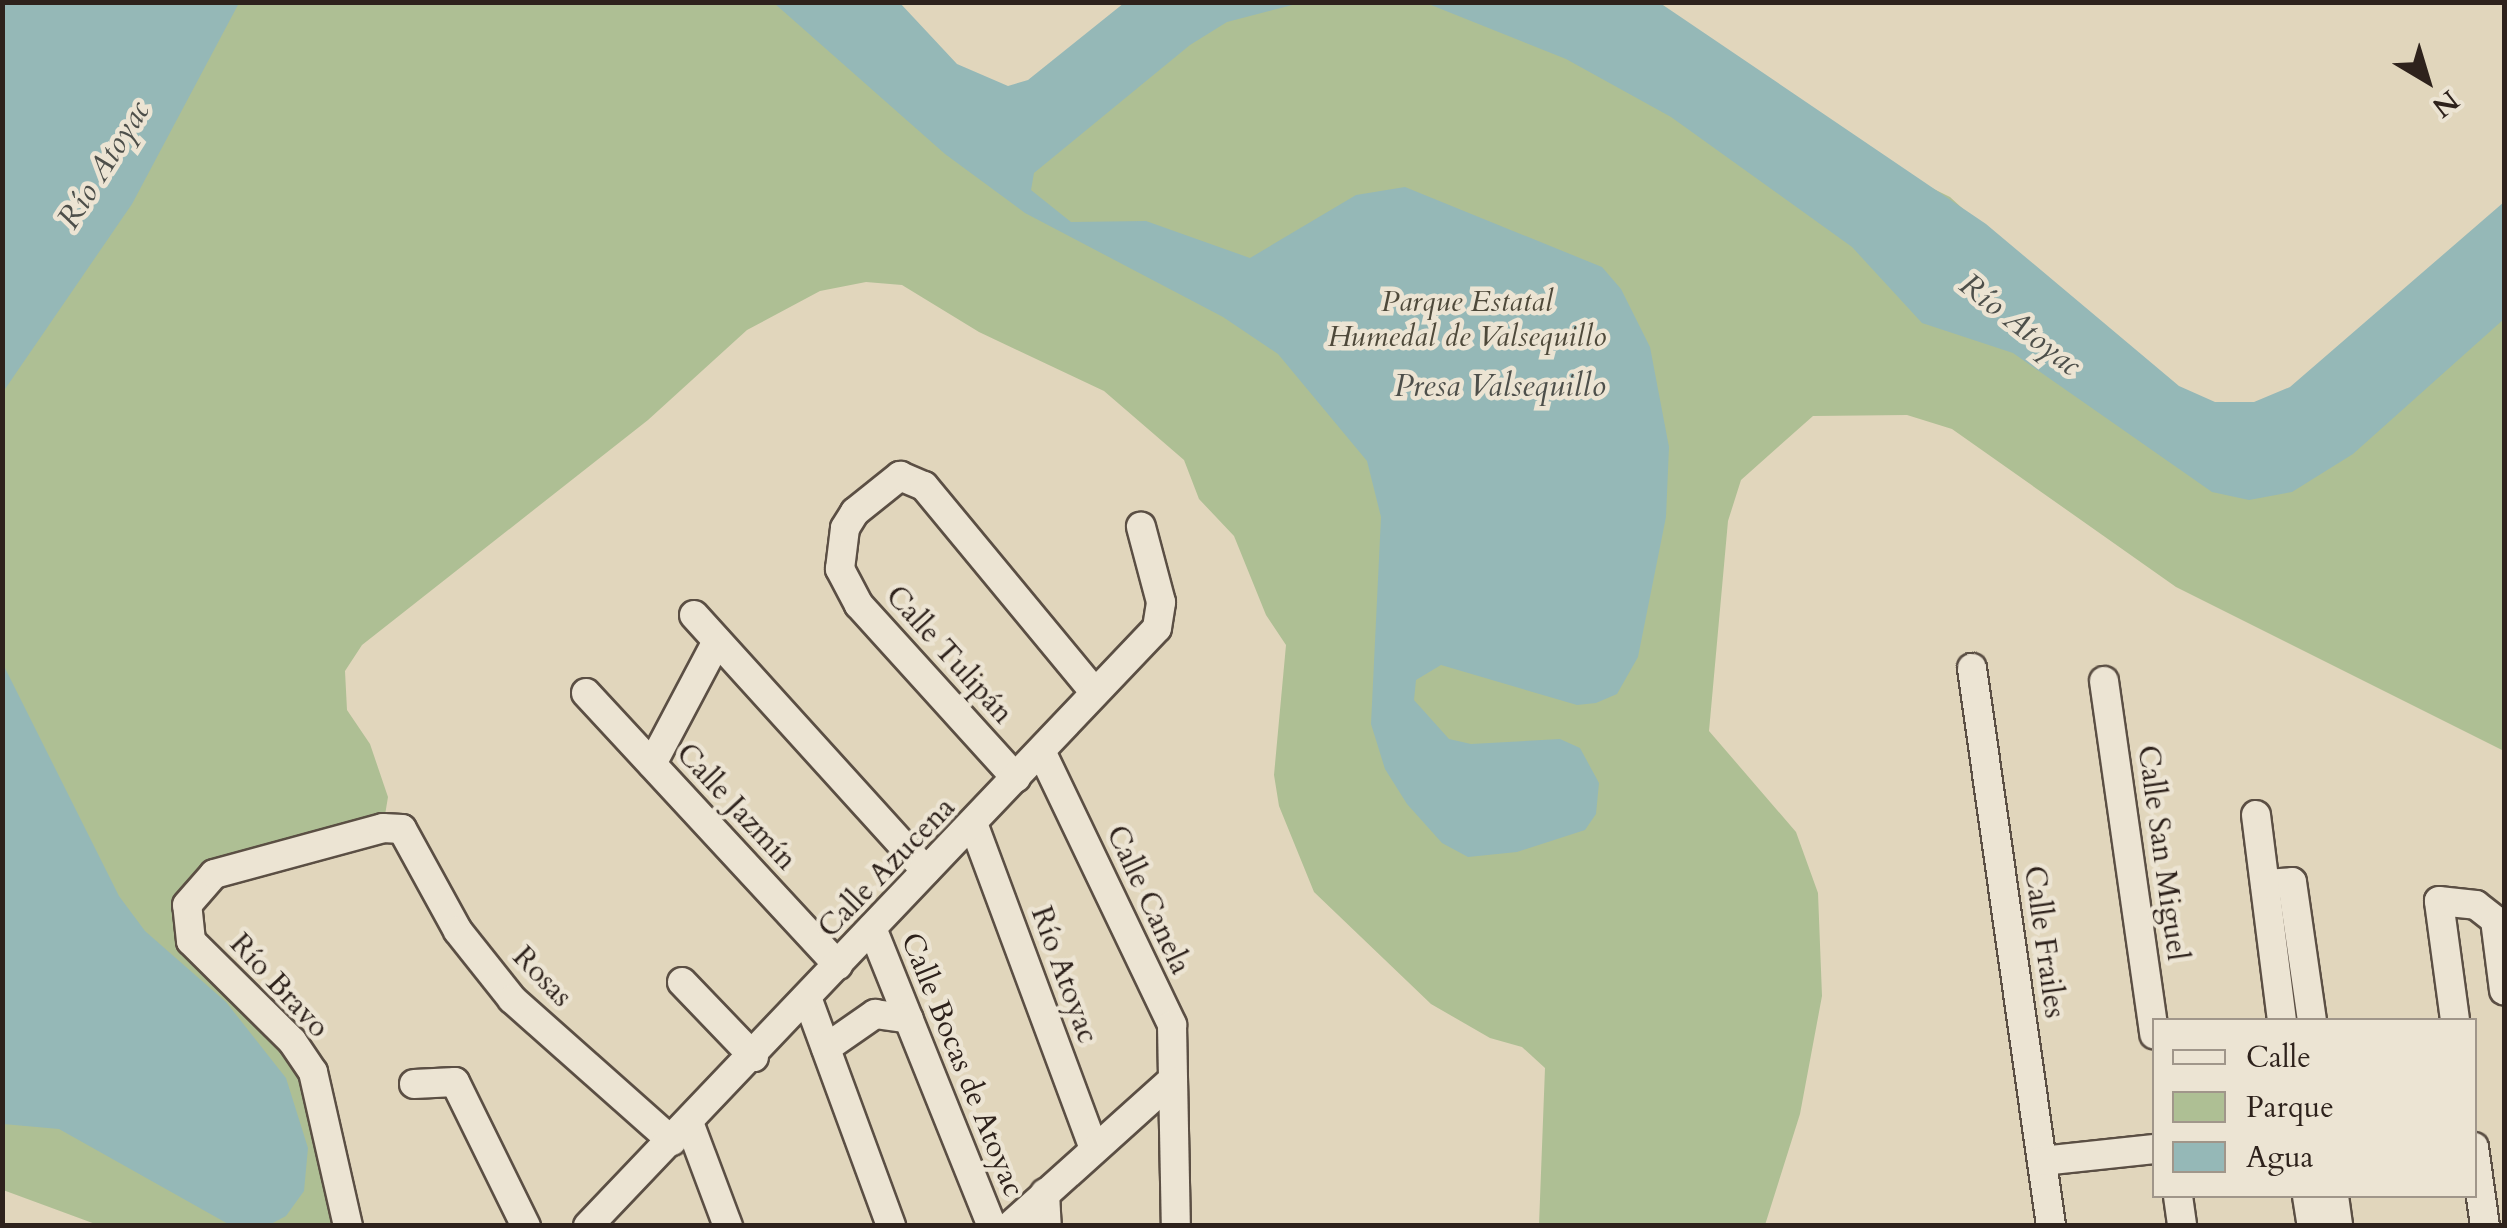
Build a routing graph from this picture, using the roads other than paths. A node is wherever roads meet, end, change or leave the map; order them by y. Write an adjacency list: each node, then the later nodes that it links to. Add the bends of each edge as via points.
1 (1141, 527): 6 (street, Calle Azucena, via 1161,616)
2 (694, 615): 3 (street)
3 (716, 641): 9 (street); 14 (street)
4 (1972, 668): 33 (street, Calle Frailes)
5 (2104, 681): 25 (street, Calle San Miguel)
6 (1095, 692): 8 (street, Calle Azucena); 10 (street, Calle Tulipán, via 912,476 890,482 855,512 845,528 840,569 860,605)
7 (586, 693): 9 (street, Calle Jazmín)
8 (1041, 750): 10 (street, Calle Azucena); 28 (street, Calle Canela, via 1172,1025 1177,1052)
9 (652, 764): 17 (street, Calle Jazmín)
10 (1016, 778): 12 (street, Calle Azucena)
11 (2256, 815): 15 (street)
12 (974, 826): 14 (street, Calle Azucena); 31 (street, Río Atoyac)
13 (402, 829): 30 (street, Rosas, via 458,931 512,999); 39 (street, Río Bravo, via 384,828 214,874 187,905 191,941 292,1041 313,1072)
14 (926, 871): 16 (street, Calle Azucena)
15 (2265, 884): 21 (street); 22 (street, via 2292,882)
16 (872, 928): 17 (street, Calle Azucena); 24 (street, Calle Bocas de Atoyac)
17 (838, 965): 20 (street, Calle Azucena)
18 (682, 982): 27 (street)
19 (2504, 990): 23 (street, via 2495,920 2476,905 2439,901)
20 (808, 1000): 26 (street); 27 (street, Calle Azucena)
21 (2282, 1018)
22 (2312, 1018)
23 (2455, 1018)
24 (909, 1019): 26 (street, via 875,1014); 44 (street, Calle Bocas de Atoyac)
25 (2152, 1020)
26 (826, 1048): 43 (street)
27 (754, 1056): 30 (street, Calle Azucena)
28 (1171, 1082): 31 (street); 47 (street, Calle Canela)
29 (414, 1084): 40 (street, via 455,1082)
30 (681, 1133): 41 (street, Calle Azucena); 42 (street)
31 (1093, 1146): 35 (street)
32 (2152, 1148): 33 (street)
33 (2042, 1161): 48 (street, Calle Frailes)
34 (2477, 1168): 52 (street)
35 (1044, 1192): 45 (street); 46 (street)
36 (2178, 1198): 49 (street)
37 (2307, 1198): 50 (street)
38 (2334, 1198): 51 (street)
39 (348, 1226)
40 (526, 1226)
41 (588, 1226)
42 (728, 1226)
43 (891, 1226)
44 (992, 1226)
45 (1010, 1226)
46 (1047, 1226)
47 (1176, 1226)
48 (2051, 1226)
49 (2182, 1226)
50 (2312, 1226)
51 (2338, 1226)
52 (2485, 1226)

